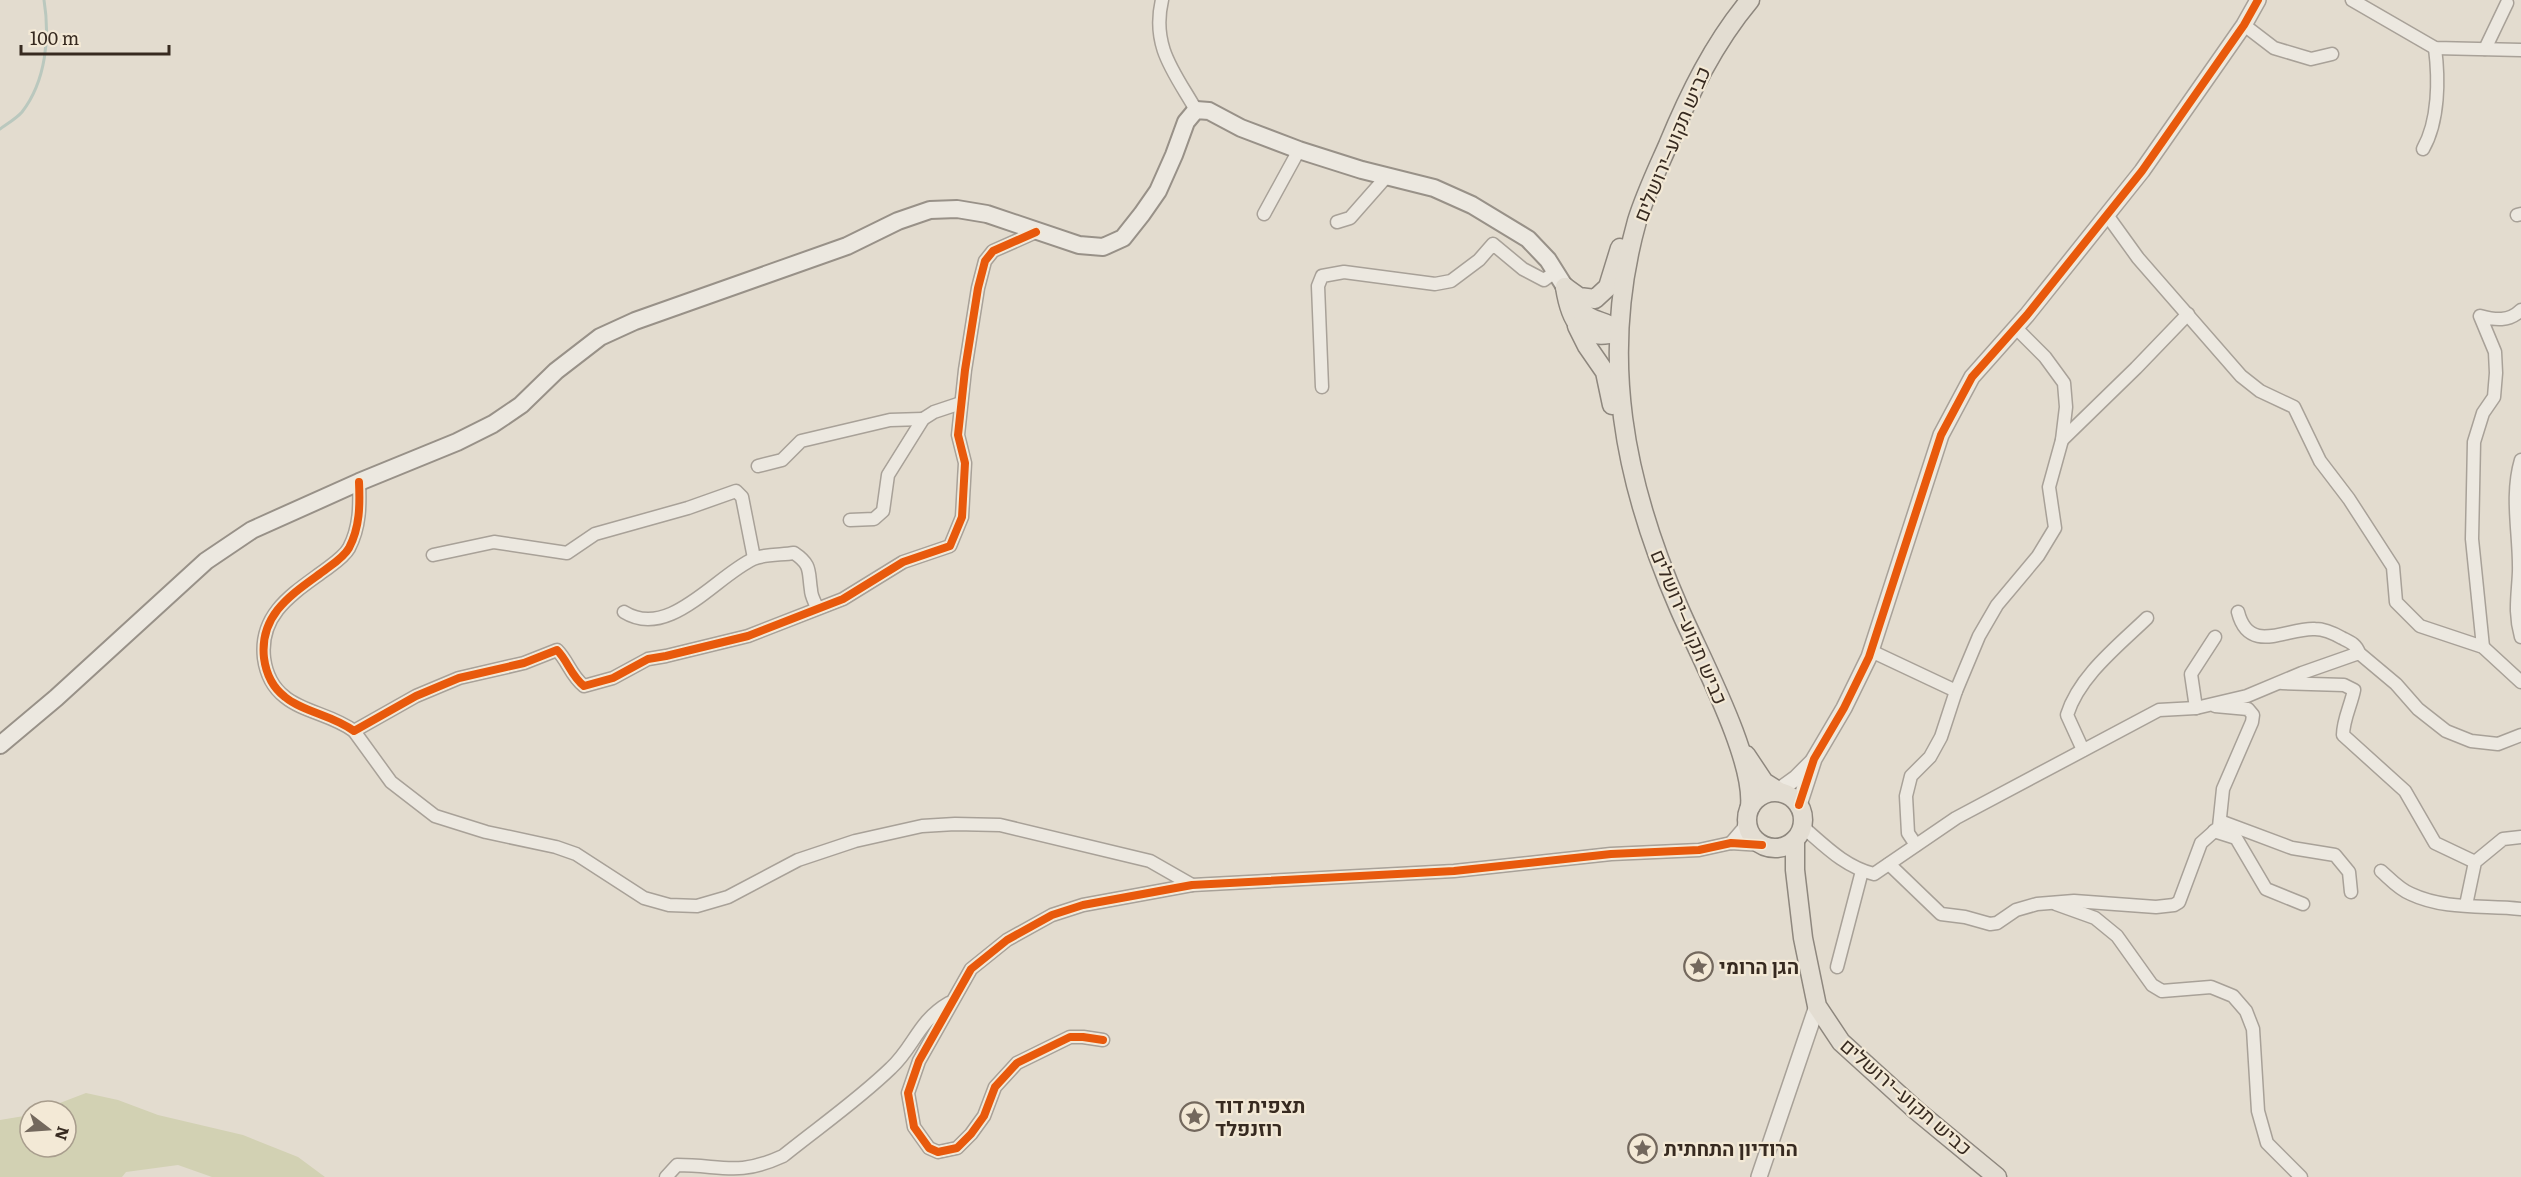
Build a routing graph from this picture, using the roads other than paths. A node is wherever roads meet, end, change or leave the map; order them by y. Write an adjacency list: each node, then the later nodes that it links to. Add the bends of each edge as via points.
1 (1162, 0): 11 (street, via 1161,39 1167,62)
2 (1750, 0): 12 (main road, כביש תקוע–ירושלים, via 1712,54)
3 (2352, 0): 7 (street)
4 (2254, 2): 6 (street)
5 (2507, 3): 8 (street)
6 (2244, 25): 10 (street, via 2274,48 2311,59); 17 (street, via 2181,118)
7 (2435, 48): 8 (street); 13 (street, via 2433,123)
8 (2485, 49): 9 (street)
9 (2521, 50)
10 (2332, 54)
11 (1196, 110): 14 (main road, via 1209,111); 19 (main road, via 1186,122 1158,190 1123,238 1103,247 1079,245)
12 (1680, 116): 20 (main road, via 1663,129 1637,189 1608,287 1595,299 1579,297); 25 (main road, כביש תקוע–ירושלים, via 1638,219 1625,272)
13 (2423, 149)
14 (1299, 150): 15 (main road); 16 (street)
15 (1387, 177): 18 (street, via 1350,218); 20 (main road, via 1434,188 1505,224 1528,239)
16 (1264, 214)
17 (2107, 215): 22 (street, via 2138,258); 24 (street)
18 (1337, 222)
19 (1036, 232): 27 (street, via 993,251 985,261); 32 (main road, via 957,208 930,210 898,221 848,246 600,337 521,405 492,424)
20 (1560, 279): 23 (main road); 25 (main road, via 1582,312 1610,324); 26 (street, via 1544,280 1493,244 1451,281 1435,284 1344,272 1322,276 1318,286)
21 (2521, 310): 43 (street, via 2515,316 2495,320 2480,316 2495,352 2496,373 2494,397 2482,413 2474,442 2472,539)
22 (2188, 314): 29 (street); 43 (street, via 2241,376 2260,391 2294,407 2320,461 2393,567 2396,602 2420,626)
23 (1577, 326): 25 (main road, via 1605,336); 33 (main road, via 1605,372 1623,465)
24 (2016, 328): 29 (street, via 2064,383); 44 (street, via 1972,377 1941,435)
25 (1618, 332): 33 (main road, כביש תקוע–ירושלים, via 1620,388)
26 (1322, 387)
27 (961, 403): 28 (street); 37 (street, via 958,435 965,463 962,517 950,546 903,562 843,598)
28 (923, 419): 31 (street, via 890,420 801,441 782,460); 34 (street, via 888,475 883,511 874,519)
29 (2062, 440): 48 (street, via 2049,487 2055,528 1978,636)
30 (2521, 460): 41 (street, via 2515,498 2519,571 2515,617)
31 (758, 466)
32 (359, 482): 50 (street, via 360,513 348,550 277,608 267,624 263,647 269,679 285,698 341,721); 52 (main road, via 252,531 206,561)
33 (1635, 482): 53 (main road, כביש תקוע–ירושלים, via 1661,566)
34 (850, 520)
35 (433, 555): 36 (street, via 494,542 567,553 595,534 736,491 742,497)
36 (754, 558): 37 (street, via 794,553 805,560); 38 (street, via 662,618 634,618)
37 (817, 608): 50 (street, via 748,636 648,659 613,678 584,686 574,678 566,659 557,650 524,663 459,678 416,696)
38 (624, 612)
39 (2238, 612): 45 (street, via 2241,622 2255,635 2282,635 2315,628 2351,642)
40 (2147, 618): 54 (street, via 2096,668 2071,702 2067,715)
41 (2521, 636)
42 (2215, 637): 49 (street, via 2191,674)
43 (2483, 647): 46 (street)
44 (1871, 651): 48 (street); 55 (street)
45 (2359, 653): 47 (street); 51 (street, via 2446,731 2471,741 2498,744)
46 (2521, 682)
47 (2277, 683): 49 (street, via 2247,696); 65 (street, via 2344,685 2354,690 2343,735 2405,791 2435,843)
48 (1956, 691): 63 (street, via 1941,737 1930,757 1911,776 1906,796 1908,834)
49 (2202, 707): 54 (street, via 2158,710); 59 (street, via 2248,709 2253,714 2223,789)
50 (354, 731): 70 (street, via 391,782 435,816 576,854 644,898 669,905 697,906 728,897 798,860 855,841 922,826 955,824 1000,825 1150,861)
51 (2521, 735)
52 (0, 745)
53 (1739, 746): 56 (main road, כביש תקוע–ירושלים, via 1764,782); 58 (main road, כביש תקוע–ירושלים, via 1751,795)
54 (2083, 750): 63 (street, via 1956,818)
55 (1814, 759): 56 (street); 57 (street)
56 (1778, 791): 57 (main road); 58 (main road, via 1762,795)
57 (1799, 805): 60 (main road, via 1803,813)
58 (1748, 812): 62 (street, via 1743,830); 64 (main road, via 1750,834)
59 (2217, 826): 71 (street, via 2292,848 2335,855 2349,872); 72 (street, via 2201,843 2179,902 2174,905); 73 (street, via 2236,838 2266,889)
60 (1799, 833): 64 (main road); 67 (main road, כביש תקוע–ירושלים); 68 (street)
61 (2521, 837): 65 (street, via 2503,839)
62 (1731, 843): 64 (street); 70 (street, via 1699,850 1611,854 1454,871)
63 (1916, 845): 66 (street)
64 (1770, 846): 67 (main road)
65 (2475, 862): 74 (street)
66 (1889, 864): 68 (street, via 1874,874); 72 (street, via 1936,910 1951,916 1990,924 2024,906)
67 (1795, 870): 78 (main road, כביש תקוע–ירושלים)
68 (1862, 871): 76 (street)
69 (2381, 871): 74 (street, via 2409,894 2450,906)
70 (1192, 885): 77 (street, via 1110,898 1052,915 1007,940 971,969)
71 (2351, 892)
72 (2052, 903): 83 (street, via 2095,918 2117,936 2152,985 2162,991 2211,987 2234,996 2253,1029 2258,1111 2267,1143)
73 (2303, 904)
74 (2466, 905): 75 (street)
75 (2521, 909)
76 (1837, 967)
77 (951, 1002): 79 (street, via 908,1093 914,1127 929,1148 938,1152 957,1148 971,1134 984,1116 995,1087 1017,1063 1070,1037); 80 (street, via 936,1011 893,1067 766,1167 743,1173 677,1165)
78 (1817, 1006): 81 (street); 82 (main road, כביש תקוע–ירושלים, via 1841,1042)
79 (1103, 1040)
80 (666, 1177)
81 (1759, 1177)
82 (1997, 1177)
83 (2301, 1177)

